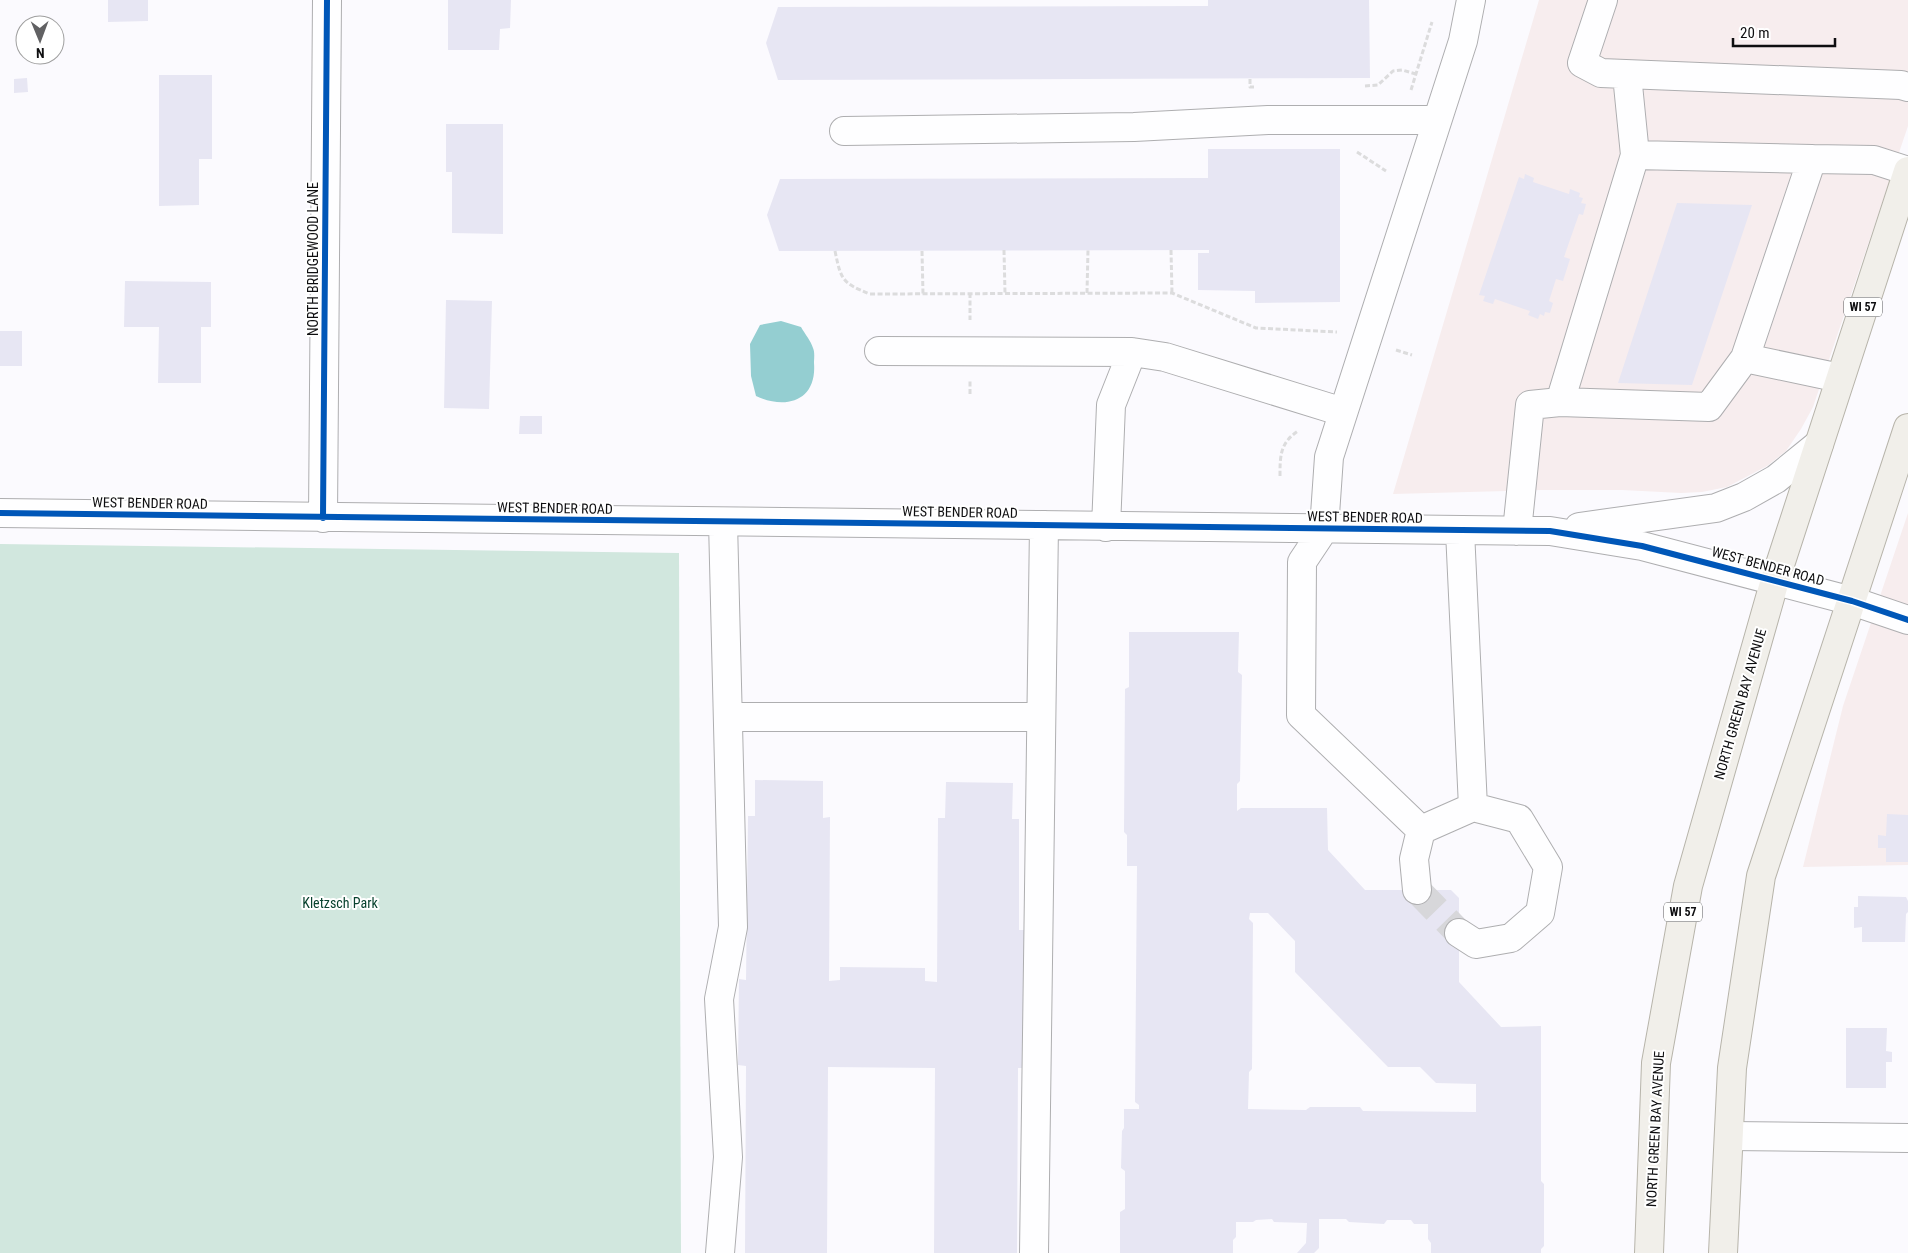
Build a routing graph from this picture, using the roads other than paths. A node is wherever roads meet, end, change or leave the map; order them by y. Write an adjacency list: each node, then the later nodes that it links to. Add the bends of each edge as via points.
1 (328, 0): 20 (street, NORTH BRIDGEWOOD LANE)
2 (1472, 0): 6 (street, via 1463,41)
3 (1603, 0): 4 (street, via 1582,64 1600,73)
4 (1628, 74): 5 (street); 8 (street)
5 (1908, 87)
6 (1437, 120): 7 (street, via 1268,120 1134,127); 16 (street)
7 (844, 131)
8 (1635, 155): 9 (street); 15 (street)
9 (1812, 158): 10 (street, via 1874,160); 13 (street)
10 (1908, 171): 14 (main road, NORTH GREEN BAY AVENUE / WI 57)
11 (878, 351): 12 (street)
12 (1132, 352): 16 (street, via 1165,357); 23 (street, via 1111,405)
13 (1745, 358): 14 (street); 15 (street, via 1709,407)
14 (1840, 378): 18 (main road, NORTH GREEN BAY AVENUE / WI 57)
15 (1560, 402): 26 (street, via 1530,405)
16 (1343, 412): 24 (street, via 1329,457)
17 (1908, 428): 29 (main road)
18 (1819, 444): 27 (street, via 1776,479 1716,508); 28 (main road, NORTH GREEN BAY AVENUE / WI 57)
19 (0, 513): 20 (street, WEST BENDER ROAD)
20 (324, 518): 21 (street, WEST BENDER ROAD)
21 (723, 522): 22 (street, WEST BENDER ROAD); 31 (street)
22 (1044, 525): 23 (street, WEST BENDER ROAD); 32 (street)
23 (1106, 527): 24 (street, WEST BENDER ROAD)
24 (1324, 529): 25 (street, WEST BENDER ROAD); 34 (street, via 1302,562 1301,715)
25 (1460, 531): 26 (street, WEST BENDER ROAD); 33 (street)
26 (1517, 531): 27 (street, WEST BENDER ROAD)
27 (1550, 531): 28 (street, WEST BENDER ROAD, via 1642,546)
28 (1775, 580): 29 (street, WEST BENDER ROAD); 41 (main road, NORTH GREEN BAY AVENUE / WI 57, via 1686,895 1656,1063)
29 (1852, 601): 30 (street, WEST BENDER ROAD); 37 (main road, via 1761,876 1732,1068)
30 (1908, 620)
31 (728, 717): 32 (street); 39 (street, via 733,927 719,999 728,1157)
32 (1041, 717): 40 (street)
33 (1473, 807): 34 (street); 36 (street, via 1519,819 1548,867 1540,913 1511,938 1476,944)
34 (1421, 830): 35 (street, via 1414,859)
35 (1417, 890)
36 (1459, 933)
37 (1729, 1136): 38 (street); 42 (main road)
38 (1908, 1138)
39 (720, 1253)
40 (1034, 1253)
41 (1649, 1253)
42 (1723, 1253)

